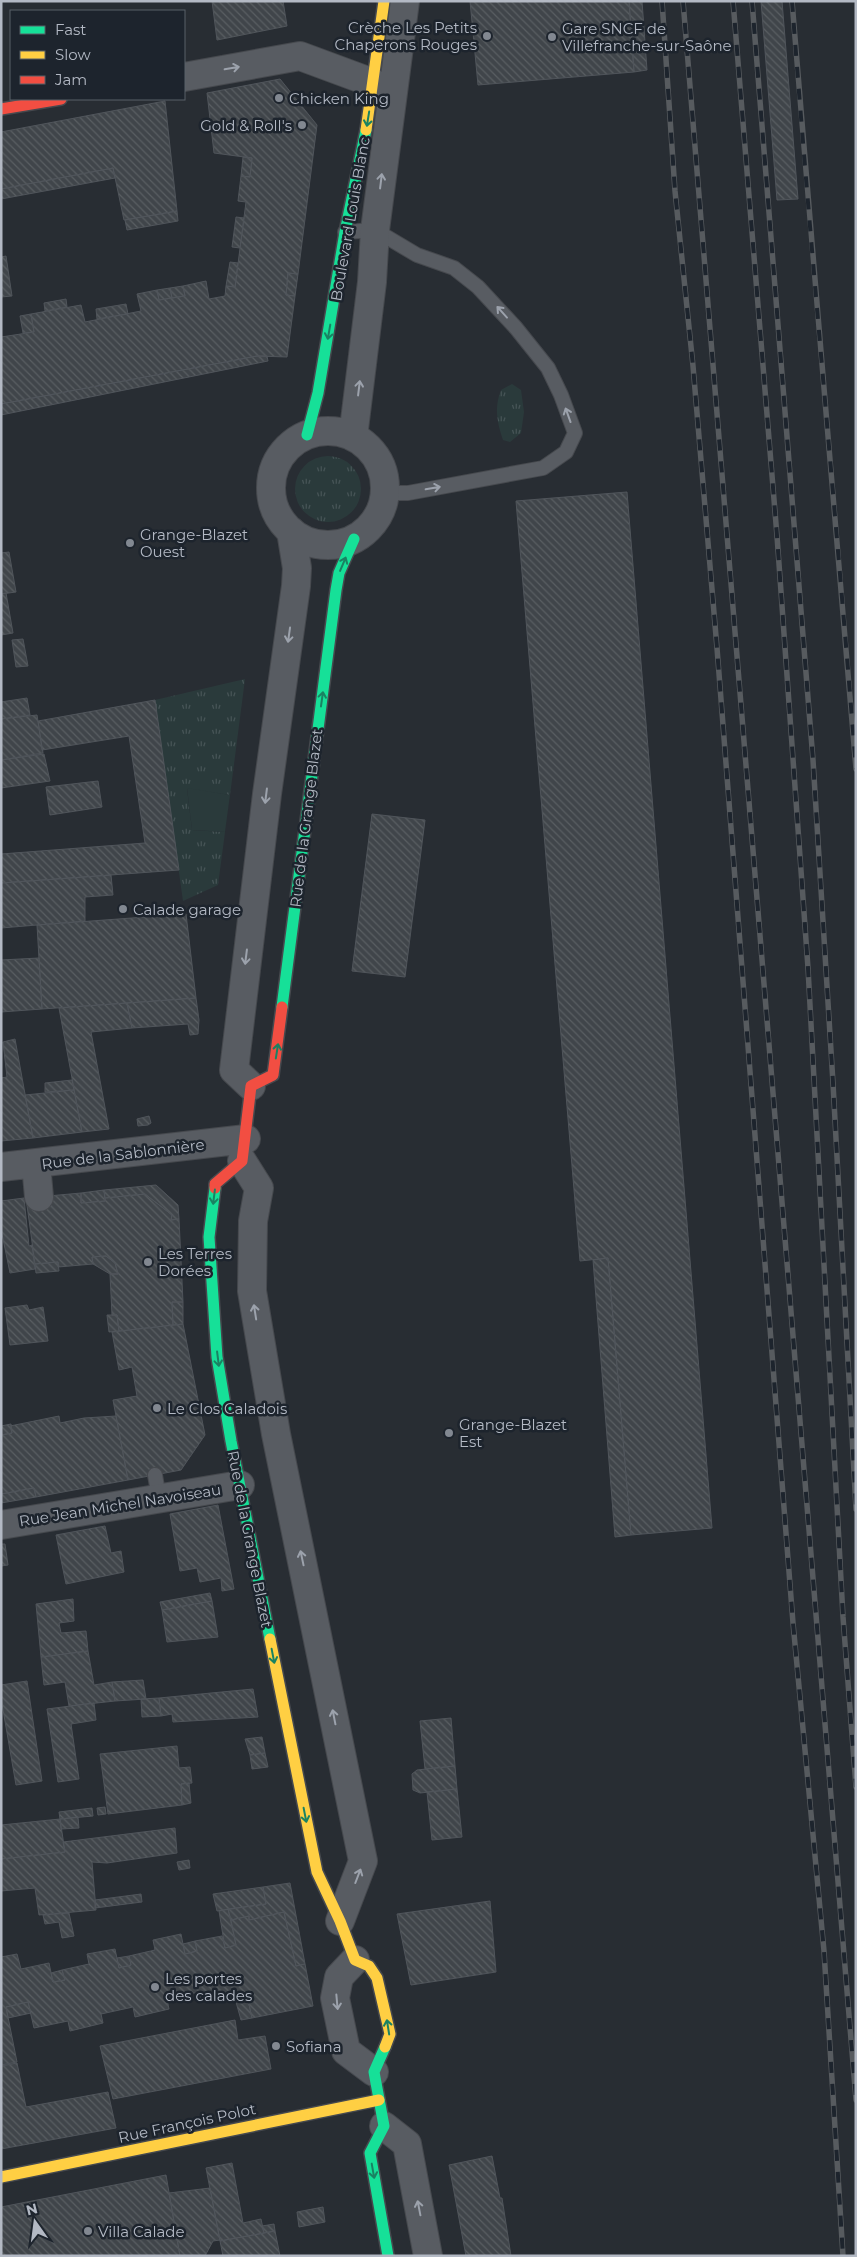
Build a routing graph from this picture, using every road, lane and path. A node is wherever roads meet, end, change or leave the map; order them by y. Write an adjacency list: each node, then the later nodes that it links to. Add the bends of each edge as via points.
1 (384, 1): 4 (street, Boulevard Louis Blanc)
2 (405, 1): 7 (street, Boulevard Louis Blanc, one-way to 2)
3 (185, 77): 4 (street, one-way to 4, via 300,56)
4 (373, 83): 8 (street, Boulevard Louis Blanc, one-way to 8)
5 (56, 100): 6 (street)
6 (1, 110)
7 (375, 230): 8 (lane); 10 (street, Boulevard Louis Blanc, one-way to 7, via 372,282); 11 (lane, one-way to 7, via 408,493 543,468 566,452 575,433 548,368 484,293 454,268 417,254)
8 (345, 232): 9 (street, Boulevard Louis Blanc, one-way to 9, via 320,384)
9 (307, 435): 10 (street, via 330,431); 12 (street, via 284,451 271,477 273,504)
10 (353, 437): 11 (street, via 375,456 384,476)
11 (384, 493): 13 (street, via 377,518)
12 (291, 531): 13 (street, via 314,544 327,545); 14 (street, one-way to 14, via 297,568 296,586 234,1070)
13 (354, 539): 14 (street, Rue de la Grange Blazet, one-way to 13, via 273,1075 336,590 339,573)
14 (251, 1086): 15 (street)
15 (244, 1150): 16 (street, Rue de la Sablonnière); 19 (street, Rue de la Grange Blazet, one-way to 19, via 215,1184 209,1237 217,1357); 21 (street, one-way to 15, via 363,1861 260,1344 252,1291 253,1221 258,1188)
16 (36, 1164): 17 (street, Rue de la Sablonnière); 18 (street)
17 (1, 1167)
18 (39, 1197)
19 (240, 1485): 20 (street, Rue Jean Michel Navoiseau, via 157,1487); 21 (street, Rue de la Grange Blazet, one-way to 21, via 317,1872)
20 (1, 1525)
21 (340, 1921): 22 (street, Rue de la Grange Blazet)
22 (355, 1960): 23 (street, one-way to 22, via 390,2034 377,1978 370,1966); 23 (street, one-way to 23, via 338,1977 336,1998 346,2051)
23 (374, 2072): 24 (street)
24 (381, 2113): 25 (street, Rue François Polot); 26 (street, one-way to 26, via 370,2153); 27 (street, one-way to 24, via 407,2144)
25 (1, 2177)
26 (388, 2256)
27 (428, 2256)

